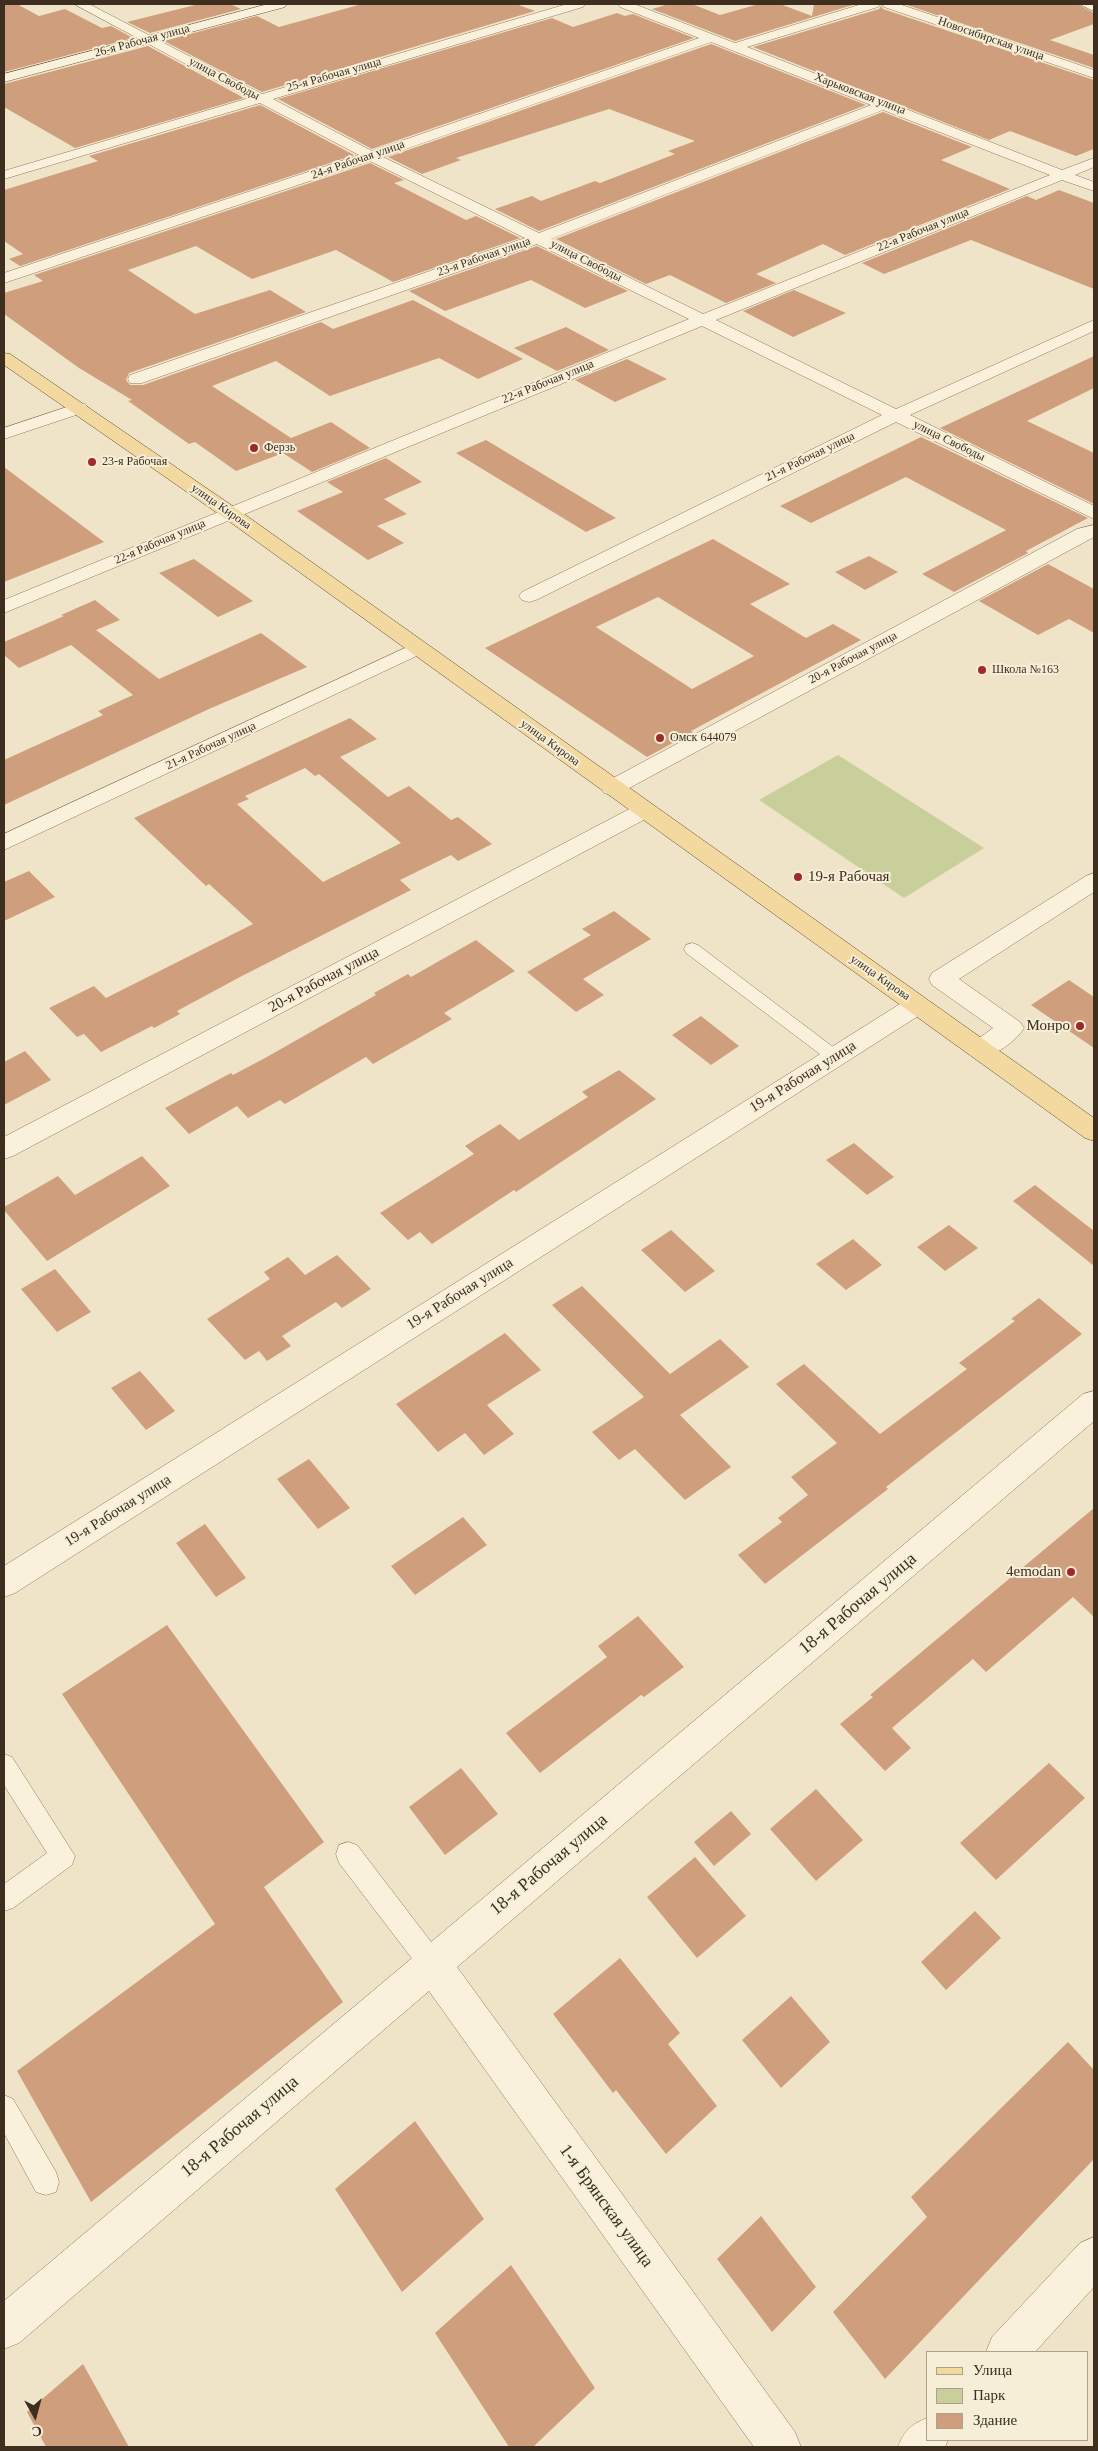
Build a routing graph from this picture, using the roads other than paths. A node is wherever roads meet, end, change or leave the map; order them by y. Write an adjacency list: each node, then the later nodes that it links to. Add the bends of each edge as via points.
1 (80, 4): 12 (street, улица Свободы)
2 (281, 4): 12 (street, 26-я Рабочая улица)
3 (578, 4): 16 (street, 25-я Рабочая улица)
4 (624, 4): 11 (street, Харьковская улица)
5 (874, 4): 10 (street)
6 (888, 4): 14 (street, Новосибирская улица)
7 (1085, 4): 9 (street)
8 (814, 7): 10 (street)
9 (1094, 7)
10 (838, 15): 13 (street)
11 (711, 38): 13 (street, Харьковская улица); 18 (street, 24-я Рабочая улица)
12 (150, 39): 15 (street, 26-я Рабочая улица); 16 (street, улица Свободы)
13 (735, 47): 17 (street, Харьковская улица)
14 (1094, 74)
15 (4, 78)
16 (258, 98): 18 (street, улица Свободы); 21 (street, 25-я Рабочая улица)
17 (885, 104): 20 (street, Харьковская улица); 23 (street, 23-я Рабочая улица)
18 (371, 156): 23 (street, улица Свободы); 24 (street, 24-я Рабочая улица)
19 (1094, 162): 20 (street, 22-я Рабочая улица)
20 (1062, 174): 22 (street, Харьковская улица); 25 (street, 22-я Рабочая улица)
21 (4, 175)
22 (1094, 187)
23 (539, 238): 25 (street, улица Свободы); 28 (street, 23-я Рабочая улица)
24 (4, 278)
25 (701, 320): 30 (street, улица Свободы); 32 (street, 22-я Рабочая улица)
26 (1094, 325): 30 (street, 21-я Рабочая улица)
27 (4, 358): 29 (main road, улица Кирова)
28 (136, 379)
29 (78, 408): 31 (street); 32 (main road, улица Кирова)
30 (896, 415): 33 (street, улица Свободы); 35 (street, 21-я Рабочая улица)
31 (4, 434)
32 (230, 513): 36 (street, 22-я Рабочая улица); 37 (main road, улица Кирова)
33 (1094, 513)
34 (1094, 531): 38 (street, 20-я Рабочая улица, via 1084,533)
35 (530, 596)
36 (4, 607)
37 (418, 648): 38 (main road, улица Кирова); 40 (street, 21-я Рабочая улица)
38 (612, 788): 39 (main road, улица Кирова)
39 (645, 810): 43 (main road, улица Кирова); 47 (street, 20-я Рабочая улица)
40 (4, 842)
41 (1094, 882): 44 (street, via 941,979 1011,1028)
42 (692, 949): 45 (lane)
43 (917, 1005): 44 (main road, улица Кирова); 45 (street, 19-я Рабочая улица)
44 (980, 1050): 46 (main road, улица Кирова)
45 (835, 1057): 49 (street, 19-я Рабочая улица)
46 (1094, 1131)
47 (4, 1150)
48 (1094, 1403): 53 (street, 18-я Рабочая улица)
49 (4, 1583)
50 (4, 1765): 52 (lane, via 63,1856)
51 (348, 1854): 53 (lane)
52 (4, 1899)
53 (432, 1964): 57 (street, 18-я Рабочая улица); 59 (street, 1-я Брянская улица)
54 (4, 2108): 55 (lane)
55 (46, 2182)
56 (1094, 2257): 58 (street)
57 (4, 2328)
58 (1008, 2351)
59 (780, 2447)

